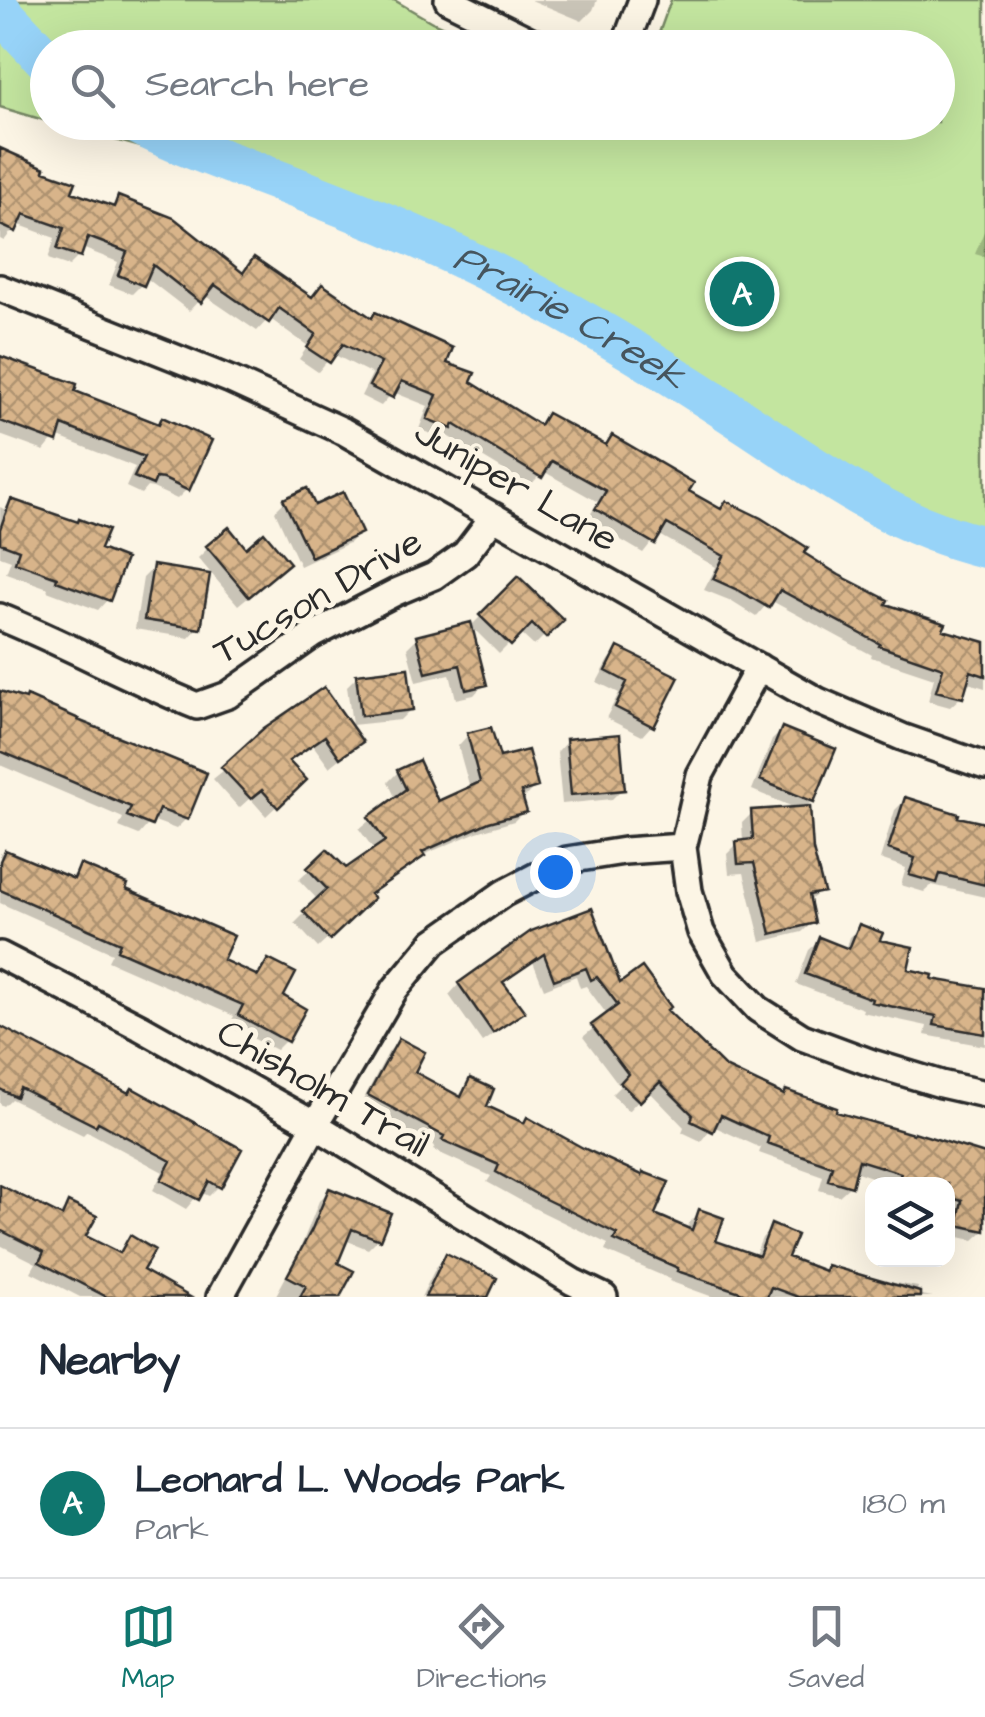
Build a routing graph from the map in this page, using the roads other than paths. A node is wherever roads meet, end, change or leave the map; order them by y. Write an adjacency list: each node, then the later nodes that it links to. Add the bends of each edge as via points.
1 (448, 0): 3 (street)
2 (642, 0): 4 (street)
3 (509, 30)
4 (631, 30)
5 (0, 288): 6 (street, Juniper Lane, via 343,431)
6 (494, 516): 7 (street, Tucson Drive, via 465,554 434,576 313,635 228,694 197,706); 8 (street, Juniper Lane)
7 (0, 617)
8 (758, 667): 9 (street, Juniper Lane, via 818,701); 10 (street, via 700,775)
9 (985, 766)
10 (683, 847): 12 (street, via 702,932 725,974 758,1009 802,1037 854,1057); 13 (street, via 567,860 434,942 395,988)
11 (0, 955): 13 (street, Chisholm Trail)
12 (985, 1094)
13 (314, 1125): 14 (street, Chisholm Trail); 15 (street)
14 (569, 1290): 16 (street, Chisholm Trail)
15 (220, 1297)
16 (604, 1297)

